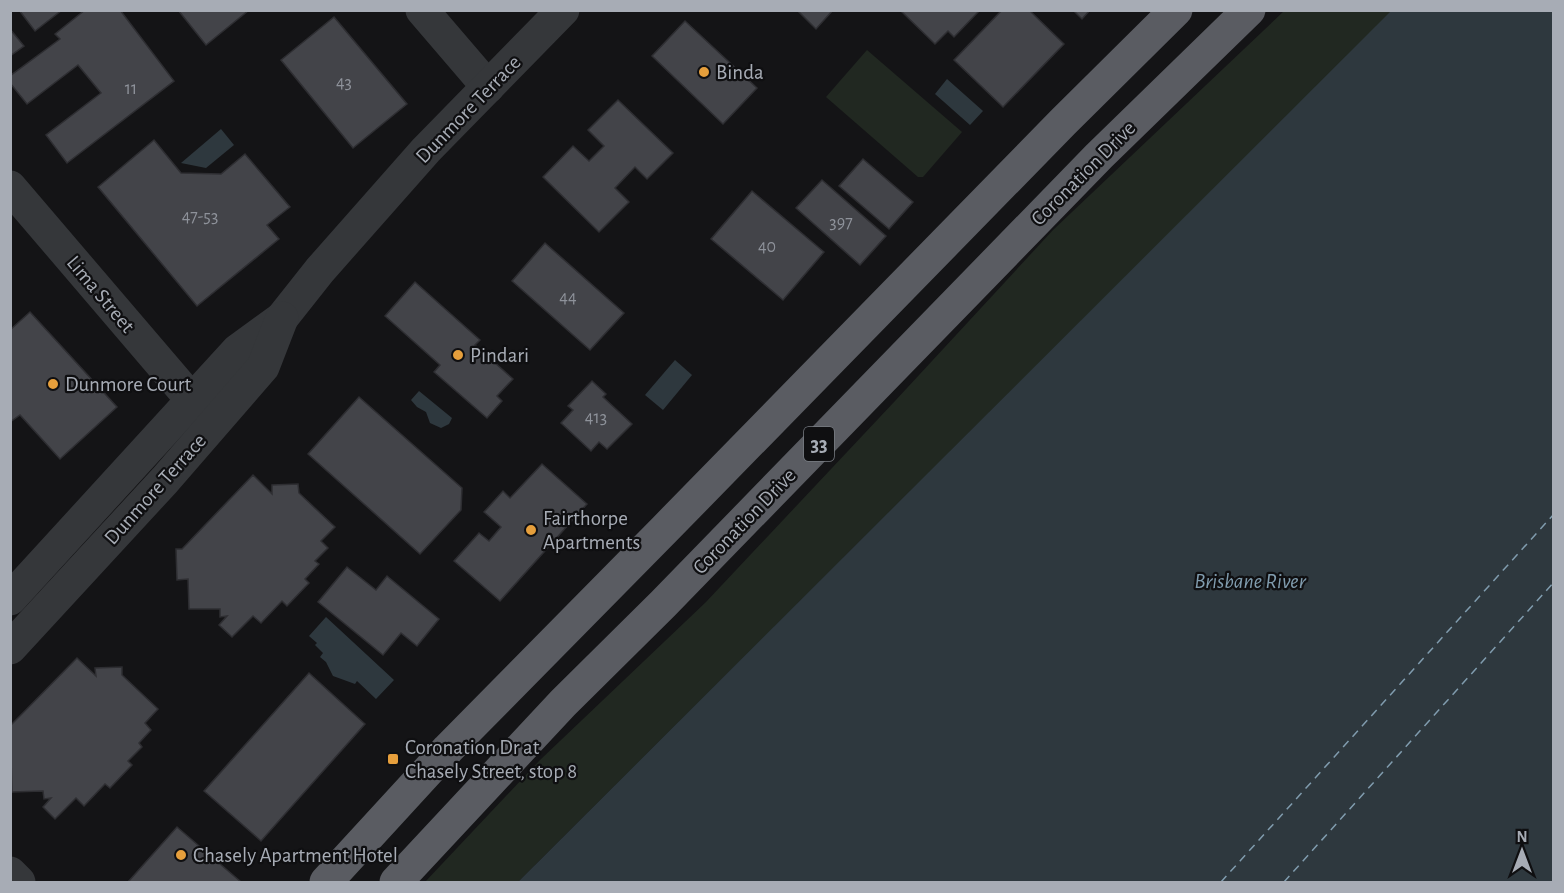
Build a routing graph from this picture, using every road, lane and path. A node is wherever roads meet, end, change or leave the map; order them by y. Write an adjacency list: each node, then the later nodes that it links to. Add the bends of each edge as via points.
1 (422, 10): 5 (street)
2 (563, 10): 5 (street, Dunmore Terrace)
3 (1176, 10): 13 (highway, 33, via 448,749)
4 (1249, 10): 14 (highway, Coronation Drive / 33, via 1099,156 563,703)
5 (488, 87): 7 (street, Dunmore Terrace, via 426,150)
6 (10, 188): 8 (street, Lima Street)
7 (282, 318): 8 (street, Dunmore Terrace, via 238,350); 10 (street, Dunmore Terrace, via 263,367)
8 (192, 400): 9 (street, Dunmore Terrace)
9 (10, 599)
10 (10, 648)
11 (10, 873): 12 (street)
12 (19, 882)
13 (326, 882)
14 (396, 882)

